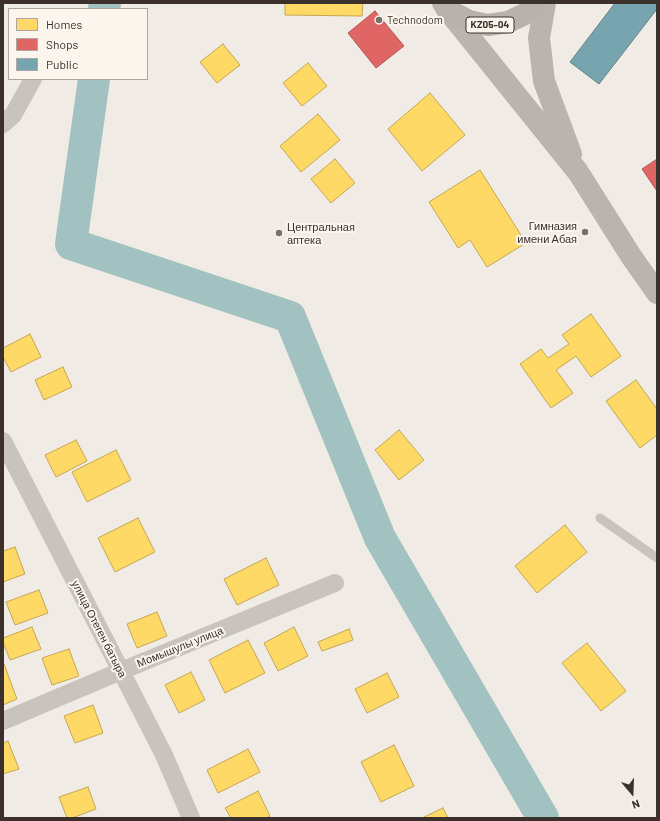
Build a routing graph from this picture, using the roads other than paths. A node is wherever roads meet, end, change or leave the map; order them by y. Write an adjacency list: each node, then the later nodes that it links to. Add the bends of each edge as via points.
1 (443, 3): 2 (main road, KZ05-04, via 469,22 488,25 508,22 526,14); 6 (main road)
2 (537, 3)
3 (545, 3): 6 (main road, via 539,38 544,81)
4 (32, 80): 5 (street, via 13,115)
5 (3, 124)
6 (578, 172): 7 (main road)
7 (657, 293)
8 (3, 441): 12 (street, улица Отеген батыра)
9 (600, 518): 10 (lane)
10 (657, 558)
11 (335, 583): 12 (street, Момышулы улица)
12 (121, 671): 13 (street, Момышулы улица); 14 (street, улица Отеген батыра, via 164,755)
13 (3, 721)
14 (191, 818)

